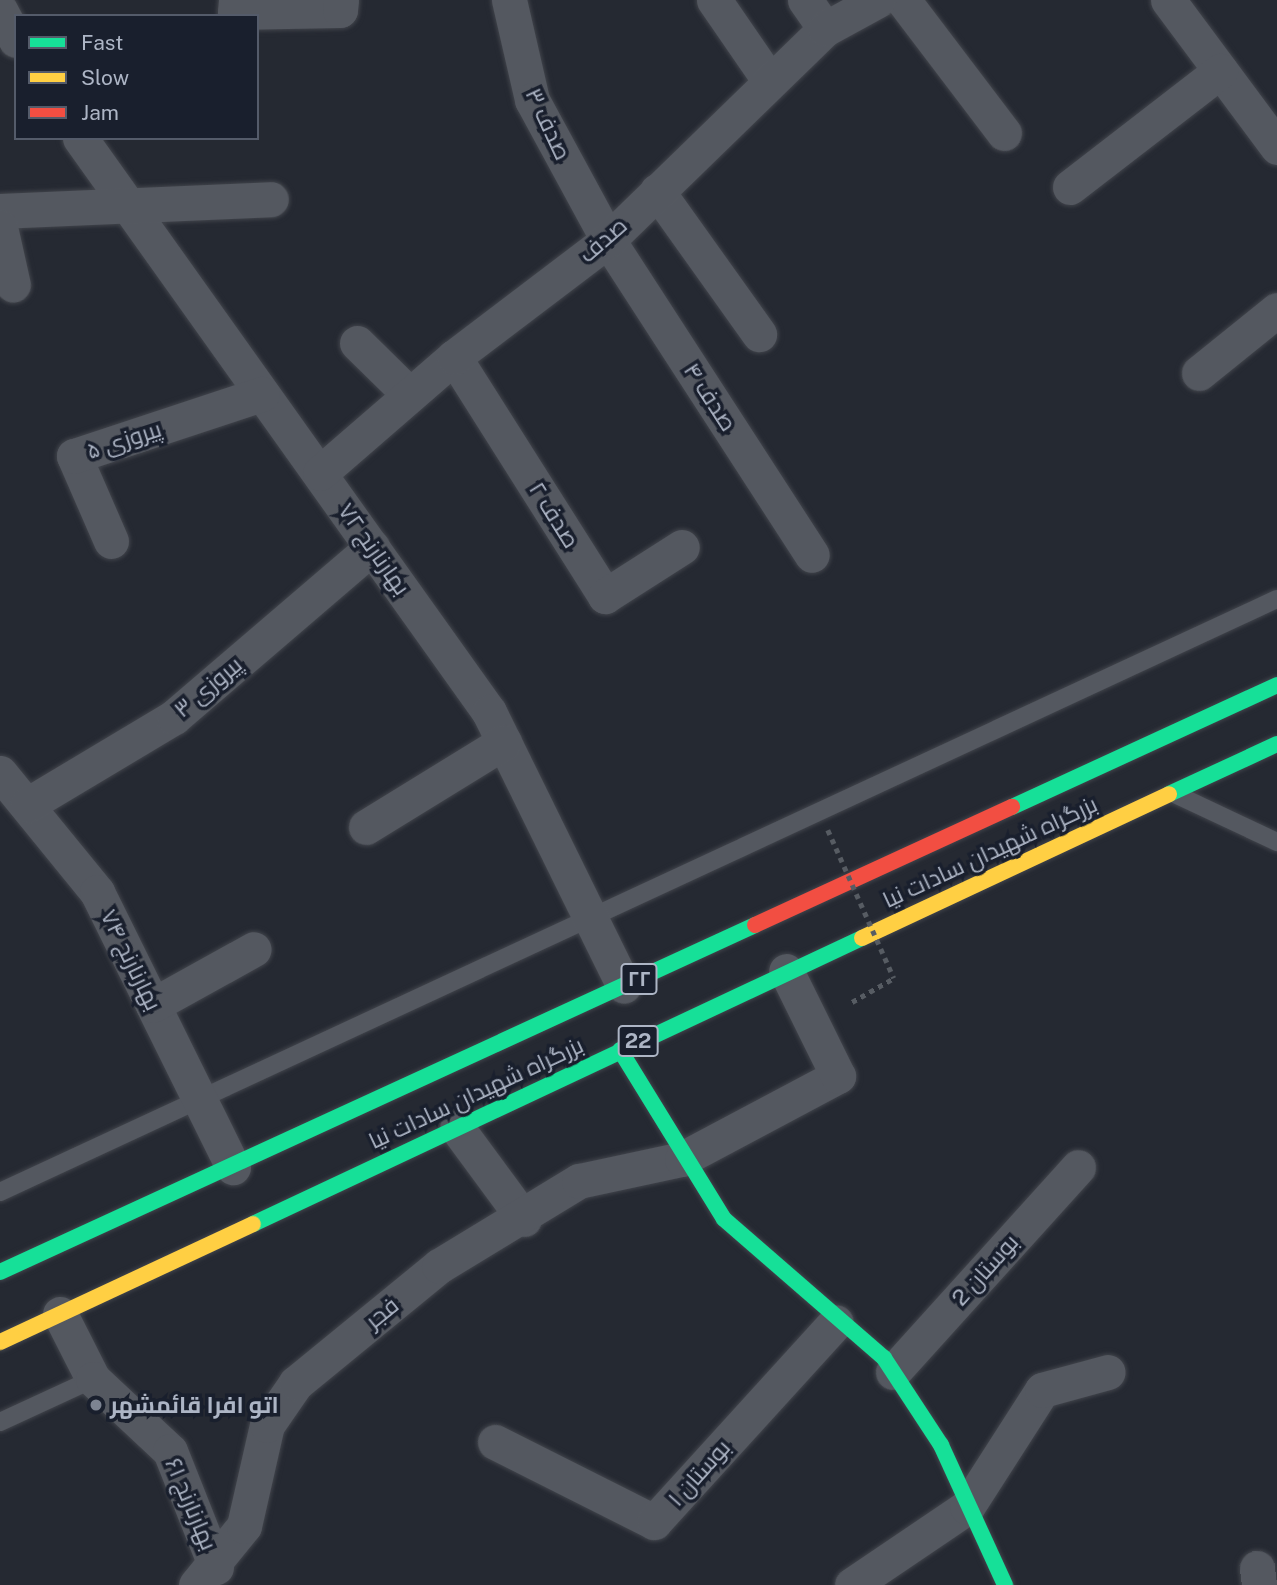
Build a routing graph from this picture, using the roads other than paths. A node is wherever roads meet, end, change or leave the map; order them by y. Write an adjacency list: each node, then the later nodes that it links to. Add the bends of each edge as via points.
1 (236, 0): 2 (street, via 235,12 340,10)
2 (341, 0)
3 (509, 0): 21 (street, صدف ۳, via 532,100)
4 (714, 0): 11 (street)
5 (805, 0): 9 (street)
6 (878, 0): 9 (street, صدف)
7 (904, 0): 12 (street)
8 (1168, 0): 10 (street)
9 (825, 29): 11 (street, صدف)
10 (1220, 71): 14 (street); 15 (street)
11 (769, 80): 16 (street, صدف)
12 (1004, 133)
13 (81, 140): 18 (street, بهارنارنج ۷۲)
14 (1277, 146)
15 (1070, 187)
16 (657, 191): 21 (street, صدف); 24 (street)
17 (271, 199): 18 (street)
18 (122, 203): 19 (street); 28 (street, بهارنارنج ۷۲)
19 (0, 211)
20 (0, 227): 22 (street)
21 (608, 240): 26 (street, صدف); 34 (street, صدف ۴)
22 (13, 285)
23 (1277, 310): 27 (street)
24 (759, 334)
25 (357, 343): 29 (street)
26 (454, 357): 29 (street, صدف); 33 (street, صدف ۲, via 605,596)
27 (1199, 373)
28 (262, 394): 30 (street, بهارنارنج ۷۲); 31 (street, پیروزی ۵, via 74,456)
29 (410, 395): 30 (street, صدف)
30 (320, 473): 32 (street, بهارنارنج ۷۲)
31 (111, 541)
32 (372, 547): 37 (street, بهارنارنج ۷۲); 41 (street, پیروزی ۳, via 174,717)
33 (682, 547)
34 (813, 555)
35 (1277, 599): 44 (lane)
36 (1277, 685): 47 (main road, بزرگراه شهیدان سادات نیا / ۲۲)
37 (504, 742): 42 (street); 44 (street, بهارنارنج ۷۲)
38 (1277, 744): 40 (main road, بزرگراه شهیدان سادات نیا / 22)
39 (0, 773): 41 (street, بهارنارنج ۷۴)
40 (1172, 793): 43 (lane); 46 (main road, بزرگراه شهیدان سادات نیا / 22)
41 (27, 806): 48 (street, بهارنارنج ۷۴, via 97,892)
42 (366, 827)
43 (1277, 842)
44 (591, 918): 47 (street, بهارنارنج ۷۲); 50 (lane)
45 (254, 949): 48 (street)
46 (786, 971): 49 (main road, بزرگراه شهیدان سادات نیا / 22); 52 (street, فجر, via 838,1076)
47 (624, 986): 53 (main road, بزرگراه شهیدان سادات نیا / ۲۲)
48 (153, 1005): 50 (street, بهارنارنج ۷۴)
49 (620, 1050): 51 (main road, بزرگراه شهیدان سادات نیا / 22); 52 (main road)
50 (200, 1099): 53 (street, بهارنارنج ۷۴); 55 (lane)
51 (457, 1128): 56 (street); 58 (main road, بزرگراه شهیدان سادات نیا / 22)
52 (682, 1159): 56 (street, فجر, via 579,1181); 59 (main road, via 724,1219)
53 (233, 1167): 57 (main road, بزرگراه شهیدان سادات نیا / ۲۲)
54 (1078, 1167): 61 (street, بوستان 2)
55 (0, 1192)
56 (524, 1219): 67 (street, فجر, via 439,1266 296,1383 267,1425 244,1525)
57 (0, 1272)
58 (60, 1314): 60 (main road, بزرگراه شهیدان سادات نیا / 22); 63 (street, بهارنارنج ۶۱)
59 (836, 1322): 61 (main road); 65 (street, بوستان ۱, via 654,1522)
60 (0, 1342)
61 (893, 1372): 66 (main road, via 941,1445)
62 (1108, 1372): 66 (street, via 1042,1390)
63 (93, 1379): 64 (lane); 67 (street, بهارنارنج ۶۱, via 170,1451)
64 (0, 1422)
65 (495, 1442)
66 (967, 1507): 68 (street); 69 (main road)
67 (206, 1576)
68 (852, 1585)
69 (1005, 1585)

